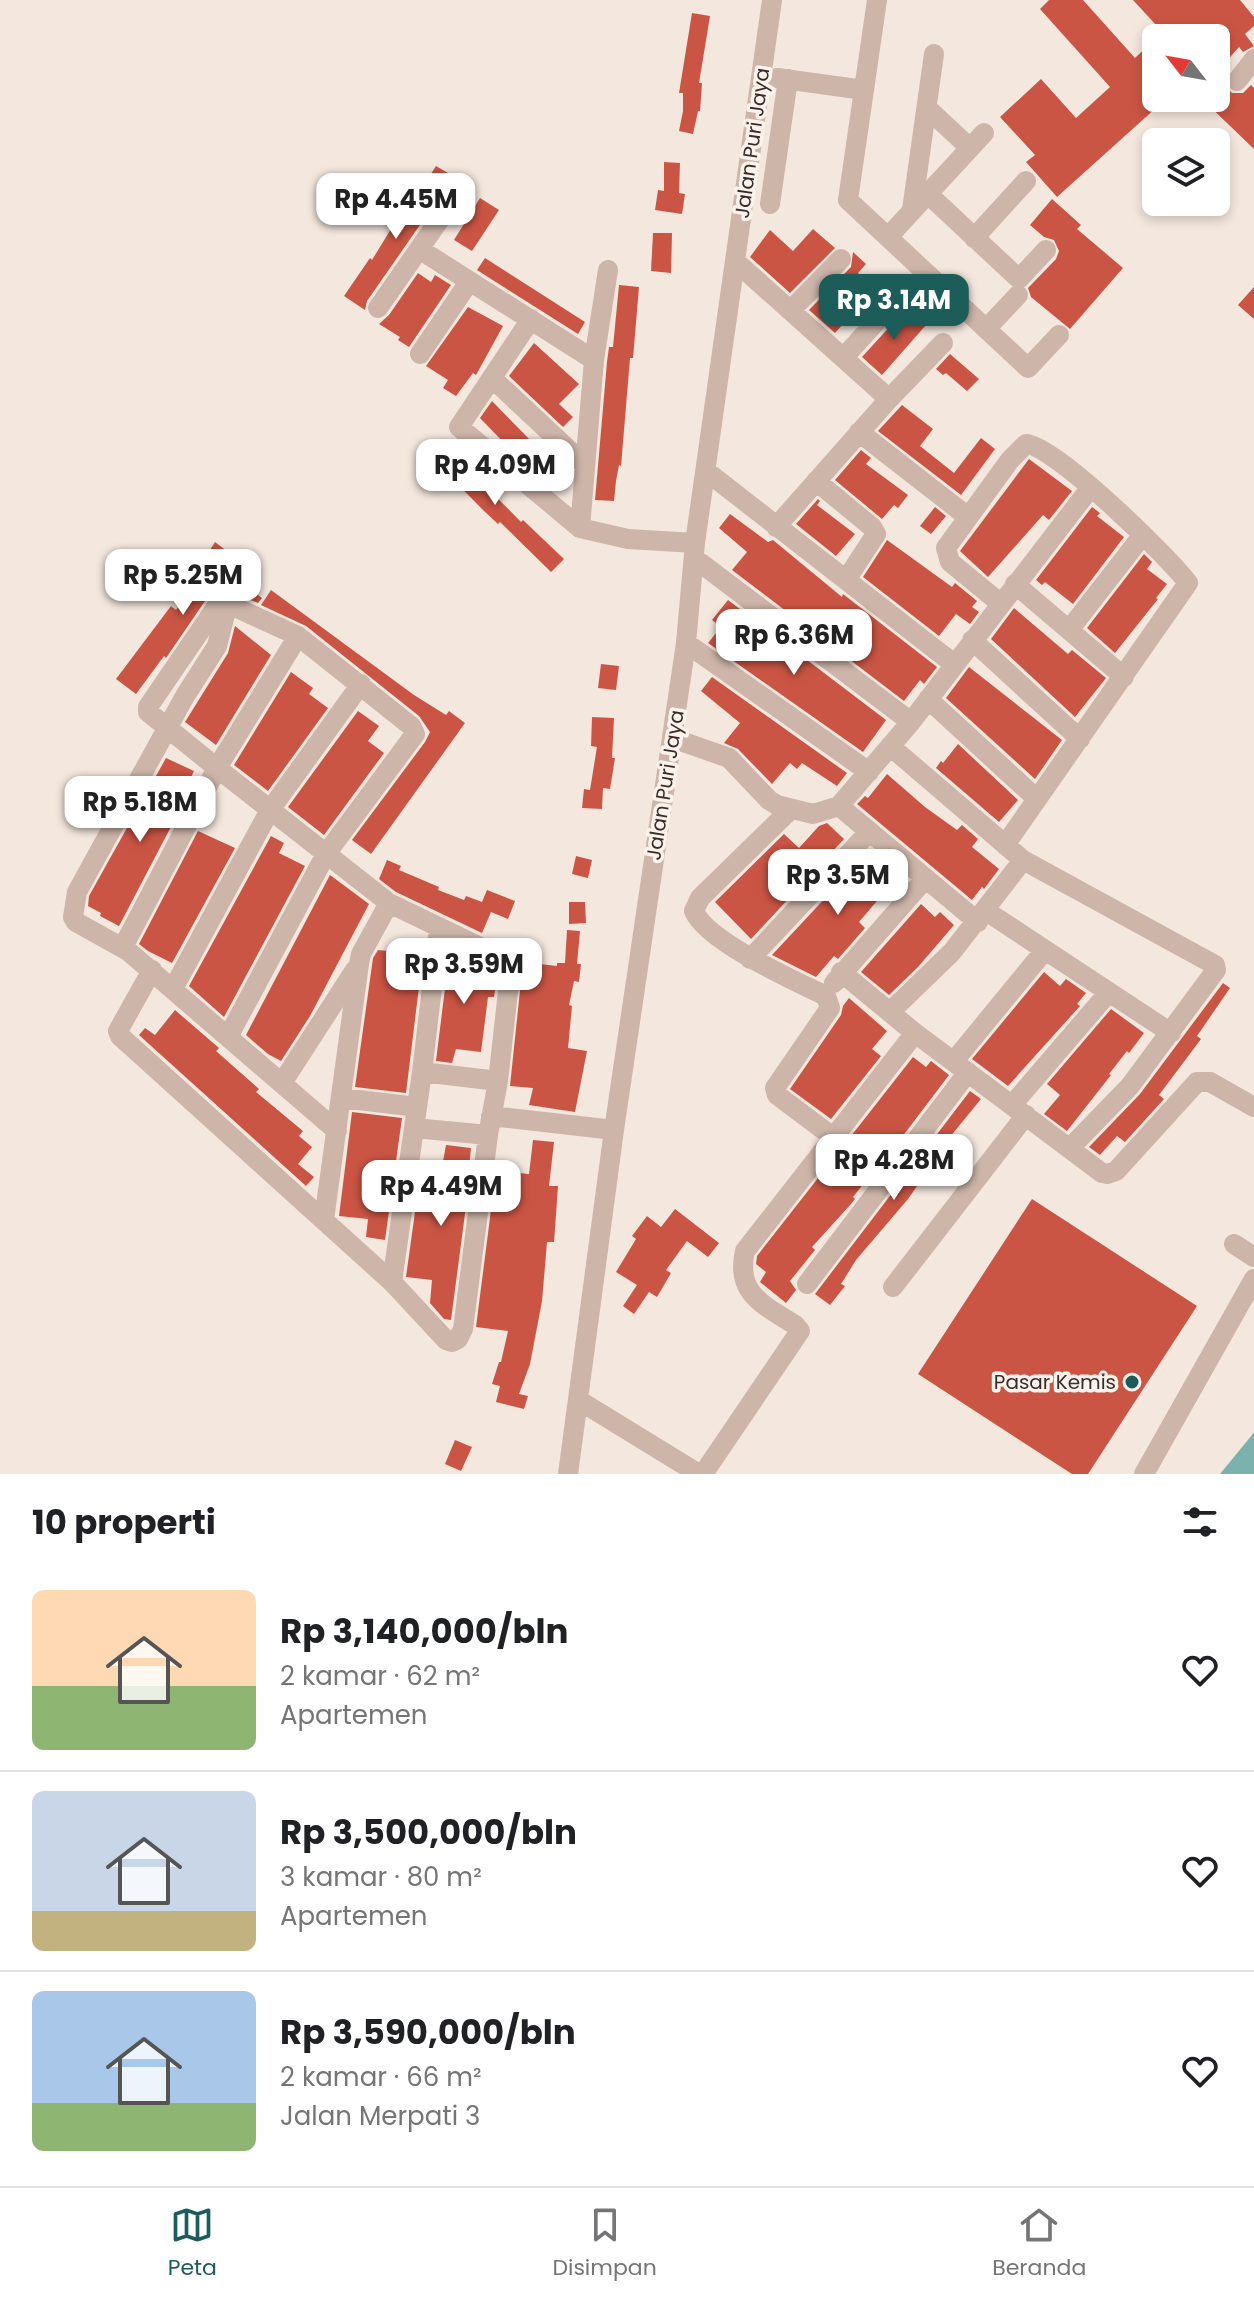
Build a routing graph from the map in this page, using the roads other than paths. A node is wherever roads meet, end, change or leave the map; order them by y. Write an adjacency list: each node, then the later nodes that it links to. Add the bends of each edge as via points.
1 (772, 0): 5 (street, Jalan Puri Jaya)
2 (877, 0): 8 (street)
3 (934, 54): 9 (street)
4 (1254, 59): 7 (street)
5 (762, 76): 6 (street); 20 (street, Jalan Puri Jaya)
6 (788, 79): 8 (street); 13 (street)
7 (1237, 81)
8 (864, 90): 15 (street, via 848,200)
9 (927, 108): 12 (street, via 977,141); 14 (street)
10 (1026, 181): 16 (street)
11 (463, 186): 17 (street)
12 (928, 194): 14 (street); 16 (street)
13 (770, 204)
14 (912, 210): 15 (street)
15 (888, 237): 28 (street)
16 (974, 238): 18 (street, via 1019,279)
17 (419, 249): 22 (street); 25 (street)
18 (1046, 250)
19 (841, 259): 26 (street)
20 (735, 261): 26 (street); 38 (street, Jalan Puri Jaya)
21 (608, 270): 33 (street)
22 (469, 282): 27 (street); 31 (street)
23 (1018, 295): 28 (street)
24 (895, 301): 32 (street)
25 (378, 308)
26 (791, 310): 32 (street)
27 (531, 319): 33 (street); 34 (street)
28 (986, 329): 29 (street, via 1028,368)
29 (1059, 335)
30 (943, 343): 35 (street)
31 (420, 354)
32 (844, 357): 35 (street)
33 (594, 360): 37 (street)
34 (492, 378): 37 (street); 43 (street, via 459,427)
35 (889, 399): 36 (street)
36 (859, 432): 39 (street); 41 (street)
37 (585, 465): 43 (street)
38 (706, 471): 42 (street); 45 (street, Jalan Puri Jaya)
39 (816, 481): 42 (street); 46 (street, via 876,530)
40 (1091, 487): 41 (street, via 1038,446 1026,444); 44 (street); 47 (street)
41 (968, 517): 48 (street, via 946,548 948,559)
42 (776, 527): 46 (street)
43 (580, 528): 45 (street)
44 (1142, 536): 49 (street); 54 (street, via 1188,586)
45 (688, 547): 52 (street, Jalan Puri Jaya); 57 (street)
46 (846, 580): 53 (street)
47 (1015, 584): 48 (street); 49 (street)
48 (1000, 603): 51 (street)
49 (1069, 630): 54 (street)
50 (298, 636): 55 (street); 58 (street, via 228,603 217,606 147,708); 62 (street)
51 (972, 640): 53 (street); 60 (street)
52 (686, 643): 59 (street, Jalan Puri Jaya); 63 (street)
53 (954, 664): 56 (street)
54 (1124, 677): 60 (street)
55 (361, 684): 66 (street); 70 (street, via 415,734)
56 (928, 699): 57 (street); 64 (street)
57 (911, 722): 61 (street)
58 (167, 727): 62 (street); 76 (street, via 74,901 76,922)
59 (672, 738): 67 (street, via 729,758 769,800); 99 (street, Jalan Puri Jaya)
60 (1080, 739): 64 (street)
61 (890, 746): 63 (street); 69 (street)
62 (217, 768): 66 (street); 76 (street)
63 (869, 772): 65 (street)
64 (1037, 799): 69 (street)
65 (839, 806): 67 (street, via 813,814); 68 (street)
66 (270, 810): 70 (street); 82 (street)
67 (790, 810): 78 (street, via 700,898 694,911)
68 (869, 832): 72 (street); 78 (street)
69 (1005, 845): 71 (street)
70 (326, 854): 73 (street); 88 (street)
71 (1023, 860): 74 (street); 87 (street, via 1215,965)
72 (925, 879): 74 (street); 81 (street)
73 (389, 903): 75 (street); 79 (street)
74 (982, 916): 77 (street); 85 (street)
75 (439, 928): 90 (street); 91 (street, via 511,965)
76 (123, 947): 80 (street)
77 (1045, 950): 83 (street); 89 (street)
78 (750, 959): 84 (street)
79 (359, 964): 92 (street); 93 (street)
80 (152, 970): 82 (street); 103 (street, via 120,1036)
81 (841, 972): 84 (street); 85 (street)
82 (173, 989): 88 (street)
83 (1109, 992): 87 (street); 96 (street)
84 (826, 996): 101 (street, via 830,1008 775,1088 777,1095)
85 (891, 1011): 86 (street)
86 (915, 1033): 89 (street); 101 (street)
87 (1171, 1033): 102 (street, via 1130,1086)
88 (228, 1037): 92 (street)
89 (961, 1067): 96 (street); 108 (street)
90 (422, 1072): 91 (street); 94 (street)
91 (498, 1081): 97 (street)
92 (282, 1083): 100 (street)
93 (342, 1098): 94 (street); 100 (street)
94 (417, 1107): 98 (street)
95 (1254, 1107): 102 (street, via 1210,1082 1197,1082 1116,1171 1102,1173)
96 (1019, 1110): 102 (street); 109 (street)
97 (490, 1125): 98 (street); 99 (street); 107 (street, via 461,1337 446,1340)
98 (414, 1128): 107 (street)
99 (605, 1130): 110 (street, Jalan Puri Jaya)
100 (337, 1131): 103 (street)
101 (833, 1137): 112 (street, via 745,1251 743,1277 751,1293 800,1331)
102 (1070, 1148)
103 (324, 1220): 107 (street)
104 (1234, 1244): 105 (street)
105 (1254, 1257)
106 (1254, 1279): 113 (street)
107 (392, 1282)
108 (807, 1284)
109 (893, 1287)
110 (580, 1401): 111 (street, Jalan Puri Jaya); 112 (street)
111 (568, 1474)
112 (701, 1474)
113 (1144, 1474)

